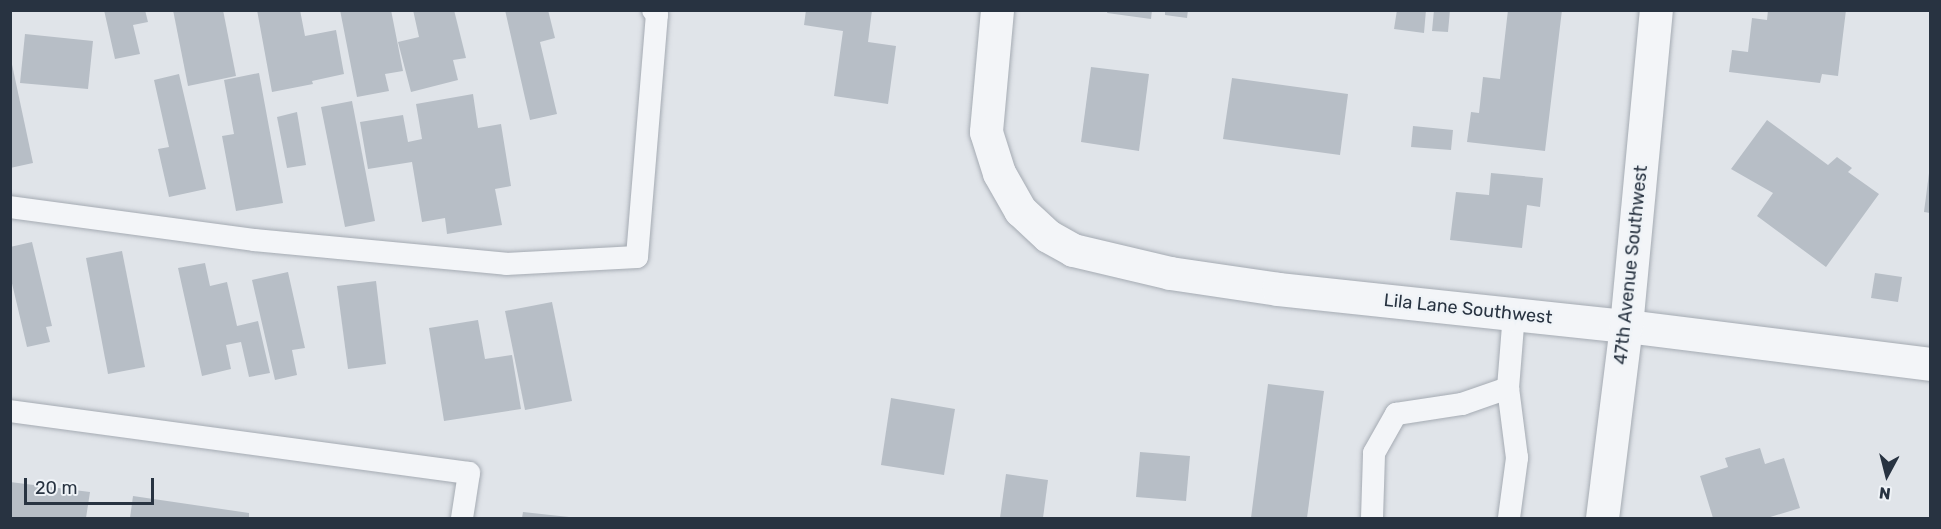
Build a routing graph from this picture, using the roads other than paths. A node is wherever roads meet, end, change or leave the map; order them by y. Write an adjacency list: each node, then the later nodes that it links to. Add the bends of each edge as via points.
1 (653, 10): 4 (lane, via 657,15 637,257 506,264 254,240)
2 (997, 10): 5 (street, Lila Lane Southwest, via 986,132 999,173 1020,210 1048,236 1073,250 1170,273 1278,289)
3 (1656, 10): 6 (street, 47th Avenue Southwest)
4 (10, 207)
5 (1514, 314): 6 (street, Lila Lane Southwest); 8 (lane)
6 (1626, 326): 7 (street, Lila Lane Southwest); 13 (street, 47th Avenue Southwest)
7 (1930, 364)
8 (1508, 388): 11 (lane, via 1462,404 1396,414 1374,453); 12 (lane, via 1517,458)
9 (10, 411): 10 (lane, via 469,473)
10 (462, 519)
11 (1372, 519)
12 (1509, 519)
13 (1602, 519)

